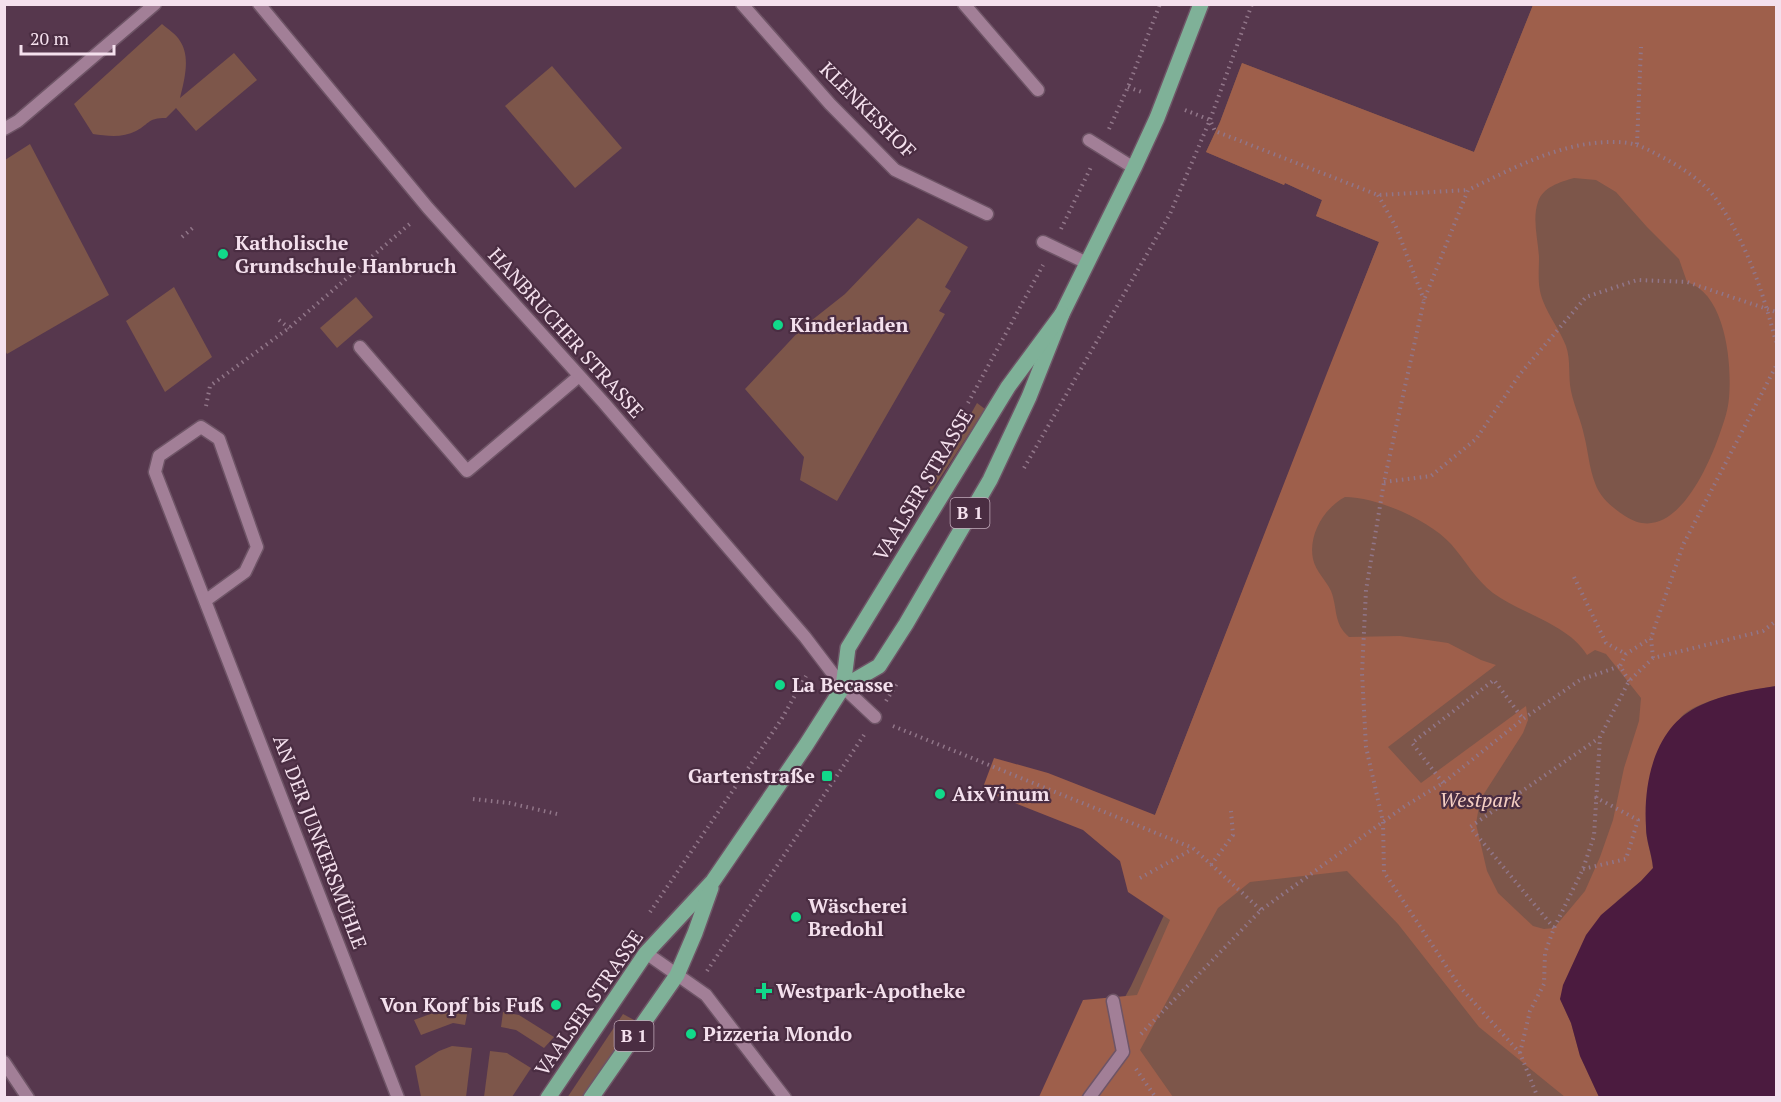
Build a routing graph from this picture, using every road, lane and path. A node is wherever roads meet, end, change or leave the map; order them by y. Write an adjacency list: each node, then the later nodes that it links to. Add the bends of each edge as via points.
1 (155, 4): 10 (street)
2 (259, 4): 17 (street, HANBRUCHER STRASSE)
3 (742, 4): 18 (street, KLENKESHOF, via 830,104 895,170)
4 (964, 4): 8 (street)
5 (1160, 4): 13 (path)
6 (1201, 4): 14 (main road, VAALSER STRASSE / B 1)
7 (1641, 47): 12 (path)
8 (1038, 90)
9 (1210, 120): 16 (path, via 1215,131)
10 (4, 129)
11 (1089, 140): 13 (street)
12 (1637, 144): 15 (path, via 1614,142 1573,147 1533,160); 24 (path, via 1682,167 1715,197 1741,240)
13 (1100, 148): 14 (street); 21 (path)
14 (1134, 168): 22 (main road, VAALSER STRASSE / B 1)
15 (1468, 190): 16 (path); 23 (path)
16 (1378, 195): 23 (path, via 1396,227)
17 (428, 208): 28 (path); 32 (street, HANBRUCHER STRASSE)
18 (987, 214)
19 (195, 226): 20 (path)
20 (182, 237)
21 (1048, 244): 22 (street); 33 (path)
22 (1086, 263): 26 (main road, VAALSER STRASSE / B 1)
23 (1424, 300): 35 (path)
24 (1767, 307): 25 (path); 29 (path); 35 (path, via 1687,282 1637,280 1586,297 1520,374 1476,439 1431,476)
25 (1776, 312)
26 (1062, 314): 45 (main road, VAALSER STRASSE / B 1, via 1008,387 848,648); 45 (main road, VAALSER STRASSE / B 1, via 990,480 915,609 879,666)
27 (279, 320): 28 (path)
28 (289, 328): 34 (path, via 210,386)
29 (1776, 342)
30 (360, 347): 32 (street, via 467,471)
31 (1776, 366): 39 (path, via 1683,546)
32 (578, 377): 40 (street, HANBRUCHER STRASSE)
33 (965, 407)
34 (201, 427): 37 (street, AN DER JUNKERSMÜHLE, via 159,456 155,472); 37 (street, via 219,439 257,547 245,572)
35 (1384, 482): 54 (path, via 1366,590 1362,673 1366,747)
36 (1574, 577): 41 (path, via 1606,643)
37 (204, 601): 70 (street, AN DER JUNKERSMÜHLE)
38 (1776, 621): 42 (path, via 1763,631)
39 (1651, 638): 41 (path); 42 (path)
40 (819, 654): 45 (street, HANBRUCHER STRASSE); 61 (path, via 781,720)
41 (1626, 654): 43 (path)
42 (1653, 658): 44 (path)
43 (1620, 666): 44 (path); 47 (path, via 1580,680)
44 (1629, 681): 48 (path)
45 (843, 687): 46 (street, HANBRUCHER STRASSE); 59 (main road, VAALSER STRASSE / B 1)
46 (875, 717): 55 (path)
47 (1523, 719): 49 (path); 49 (path, via 1494,680 1412,743)
48 (1600, 737): 50 (path); 62 (path, via 1470,826)
49 (1443, 783): 54 (path)
50 (1595, 797): 57 (path, via 1594,836); 57 (path, via 1638,820 1626,859)
51 (473, 799): 53 (path)
52 (1231, 811): 56 (path, via 1233,834)
53 (557, 814)
54 (1383, 822): 60 (path); 67 (path, via 1384,872 1460,987)
55 (1193, 848): 56 (path); 58 (path)
56 (1211, 865): 60 (path)
57 (1582, 869): 62 (path)
58 (1140, 878)
59 (713, 881): 63 (main road, VAALSER STRASSE / B 1); 64 (main road, VAALSER STRASSE / B 1)
60 (1261, 910): 66 (path)
61 (645, 918)
62 (1554, 928): 67 (path, via 1545,953 1544,984 1530,1011)
63 (646, 953): 64 (street); 71 (main road, VAALSER STRASSE / B 1)
64 (677, 975): 72 (main road, VAALSER STRASSE / B 1); 73 (street, via 706,995)
65 (1113, 1001): 66 (street)
66 (1124, 1052): 74 (street); 75 (path)
67 (1520, 1053): 76 (path)
68 (4, 1062): 69 (street)
69 (28, 1098)
70 (398, 1098)
71 (548, 1098)
72 (591, 1098)
73 (785, 1098)
74 (1089, 1098)
75 (1156, 1098)
76 (1538, 1098)

